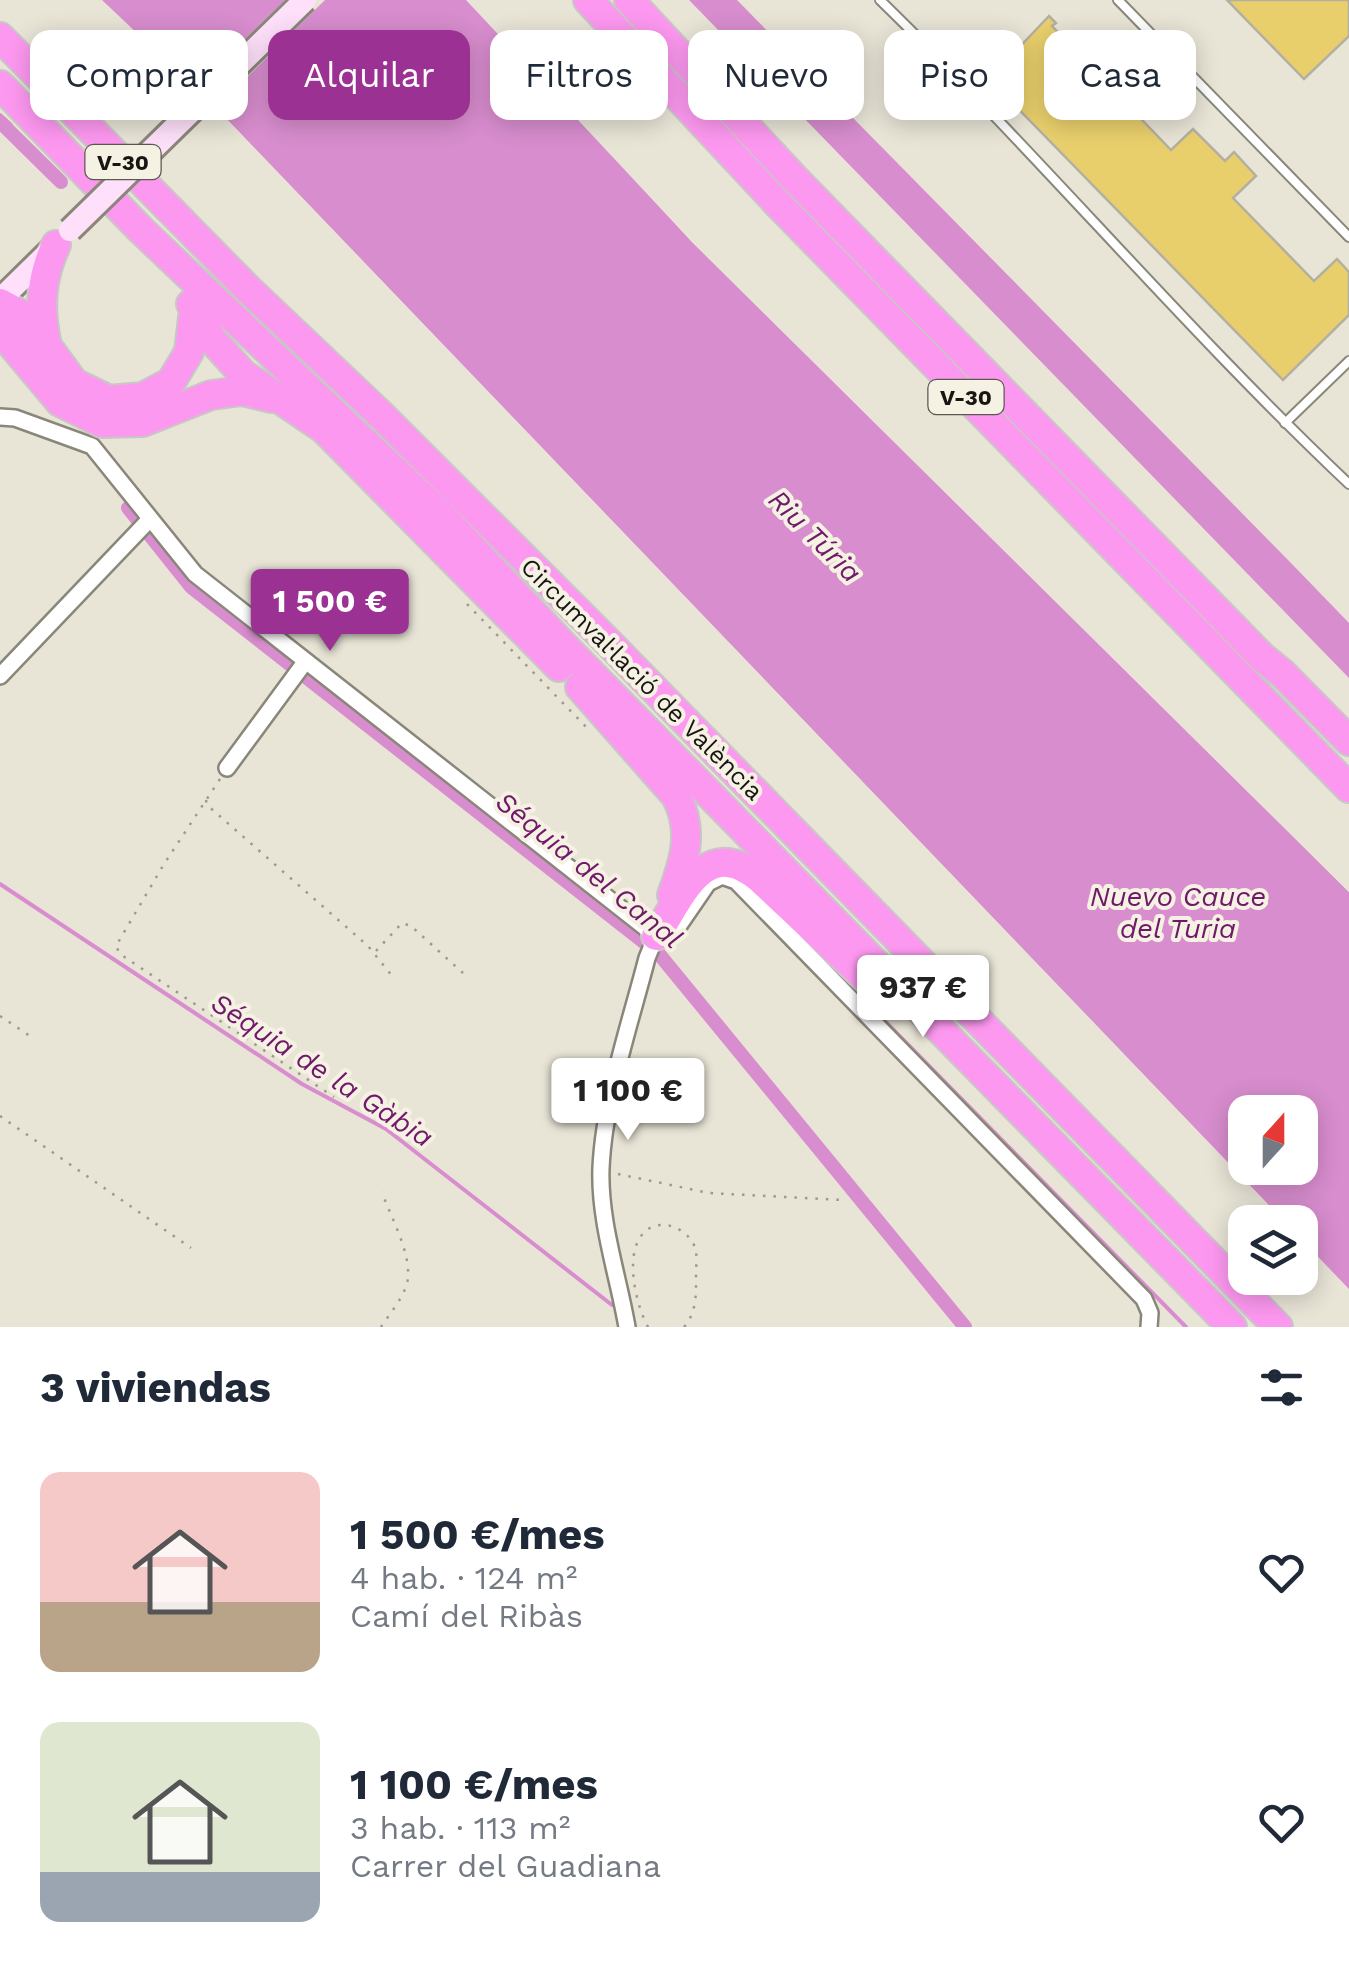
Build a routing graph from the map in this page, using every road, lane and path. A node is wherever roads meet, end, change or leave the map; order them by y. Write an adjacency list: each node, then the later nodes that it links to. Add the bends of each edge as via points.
1 (304, 0): 10 (street, bridge)
2 (588, 0): 32 (highway, V-30, via 779,205)
3 (628, 0): 24 (highway, V-30)
4 (880, 0): 19 (lane)
5 (1118, 0): 9 (lane)
6 (0, 37): 22 (highway, Circumval·lació de València / V-30)
7 (0, 85): 8 (highway, Circumval·lació de València / V-30)
8 (140, 229): 12 (highway); 34 (highway, Circumval·lació de València / V-30, via 439,514)
9 (1349, 236)
10 (63, 237): 11 (street); 15 (highway, via 46,266 40,309)
11 (0, 301): 15 (highway, via 26,317)
12 (194, 310): 15 (highway, via 189,352 171,382 143,397 108,400 74,384); 17 (highway, via 243,374)
13 (0, 316): 14 (highway)
14 (6, 345): 17 (highway, via 60,402 102,423 143,422 211,395 242,391)
15 (47, 347)
16 (1349, 360): 19 (lane)
17 (287, 402): 27 (highway, via 324,429)
18 (0, 417): 21 (street, via 92,446)
19 (1285, 423): 20 (lane)
20 (1349, 484)
21 (143, 524): 25 (street); 26 (street)
22 (522, 559): 34 (highway, via 695,771); 55 (highway, Circumval·lació de València / V-30)
23 (456, 594): 28 (path)
24 (1262, 657): 29 (highway, V-30); 30 (highway, via 1276,682)
25 (299, 669): 31 (street); 35 (street)
26 (0, 676)
27 (580, 687): 35 (highway, via 684,812 687,845); 41 (highway)
28 (596, 736)
29 (1349, 741)
30 (1349, 757)
31 (228, 768): 33 (path)
32 (1349, 788)
33 (206, 798): 36 (path, via 206,805); 42 (path, via 116,946)
34 (802, 886): 54 (highway, Circumval·lació de València / V-30)
35 (652, 947): 41 (highway, via 694,878 712,864 738,863); 44 (street); 48 (street, via 672,934 708,883 722,876 736,881 1144,1299)
36 (374, 953): 37 (path, via 402,923); 38 (path)
37 (463, 973)
38 (394, 976)
39 (0, 1016): 40 (path)
40 (30, 1036)
41 (934, 1043): 53 (highway)
42 (334, 1098)
43 (0, 1116): 47 (path)
44 (601, 1171): 46 (path, via 709,1193); 50 (street)
45 (382, 1192): 49 (path, via 408,1277)
46 (843, 1200)
47 (191, 1248)
48 (1150, 1320)
49 (381, 1327)
50 (626, 1327)
51 (648, 1327): 52 (path, via 635,1286 635,1250 658,1225 686,1233 696,1250 696,1297)
52 (684, 1327)
53 (1218, 1327)
54 (1232, 1327)
55 (1278, 1327)

